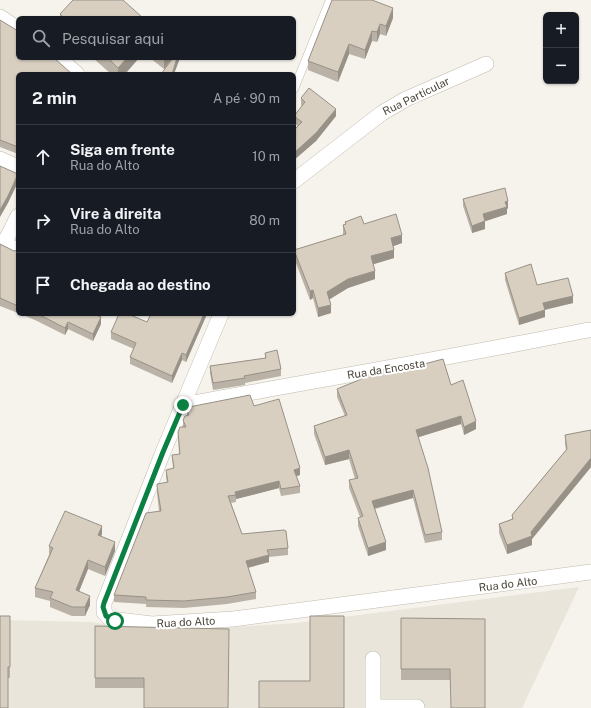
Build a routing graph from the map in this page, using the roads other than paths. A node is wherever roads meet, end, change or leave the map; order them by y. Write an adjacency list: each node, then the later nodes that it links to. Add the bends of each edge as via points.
1 (330, 0): 7 (lane)
2 (0, 17): 3 (street)
3 (16, 28)
4 (61, 60): 6 (street)
5 (486, 64): 10 (street, Rua Particular, via 382,112)
6 (75, 72)
7 (296, 84)
8 (0, 159): 9 (street)
9 (16, 166)
10 (296, 179)
11 (16, 219): 12 (street)
12 (2, 243): 13 (street)
13 (16, 249)
14 (221, 316): 16 (street, Rua do Alto)
15 (588, 330): 16 (street, Rua da Encosta, via 450,358)
16 (183, 405): 17 (street, Rua do Alto, via 104,603 104,612 110,619 152,624 233,619)
17 (591, 572)
18 (373, 659): 20 (street)
19 (417, 706): 20 (street)
20 (373, 708)

